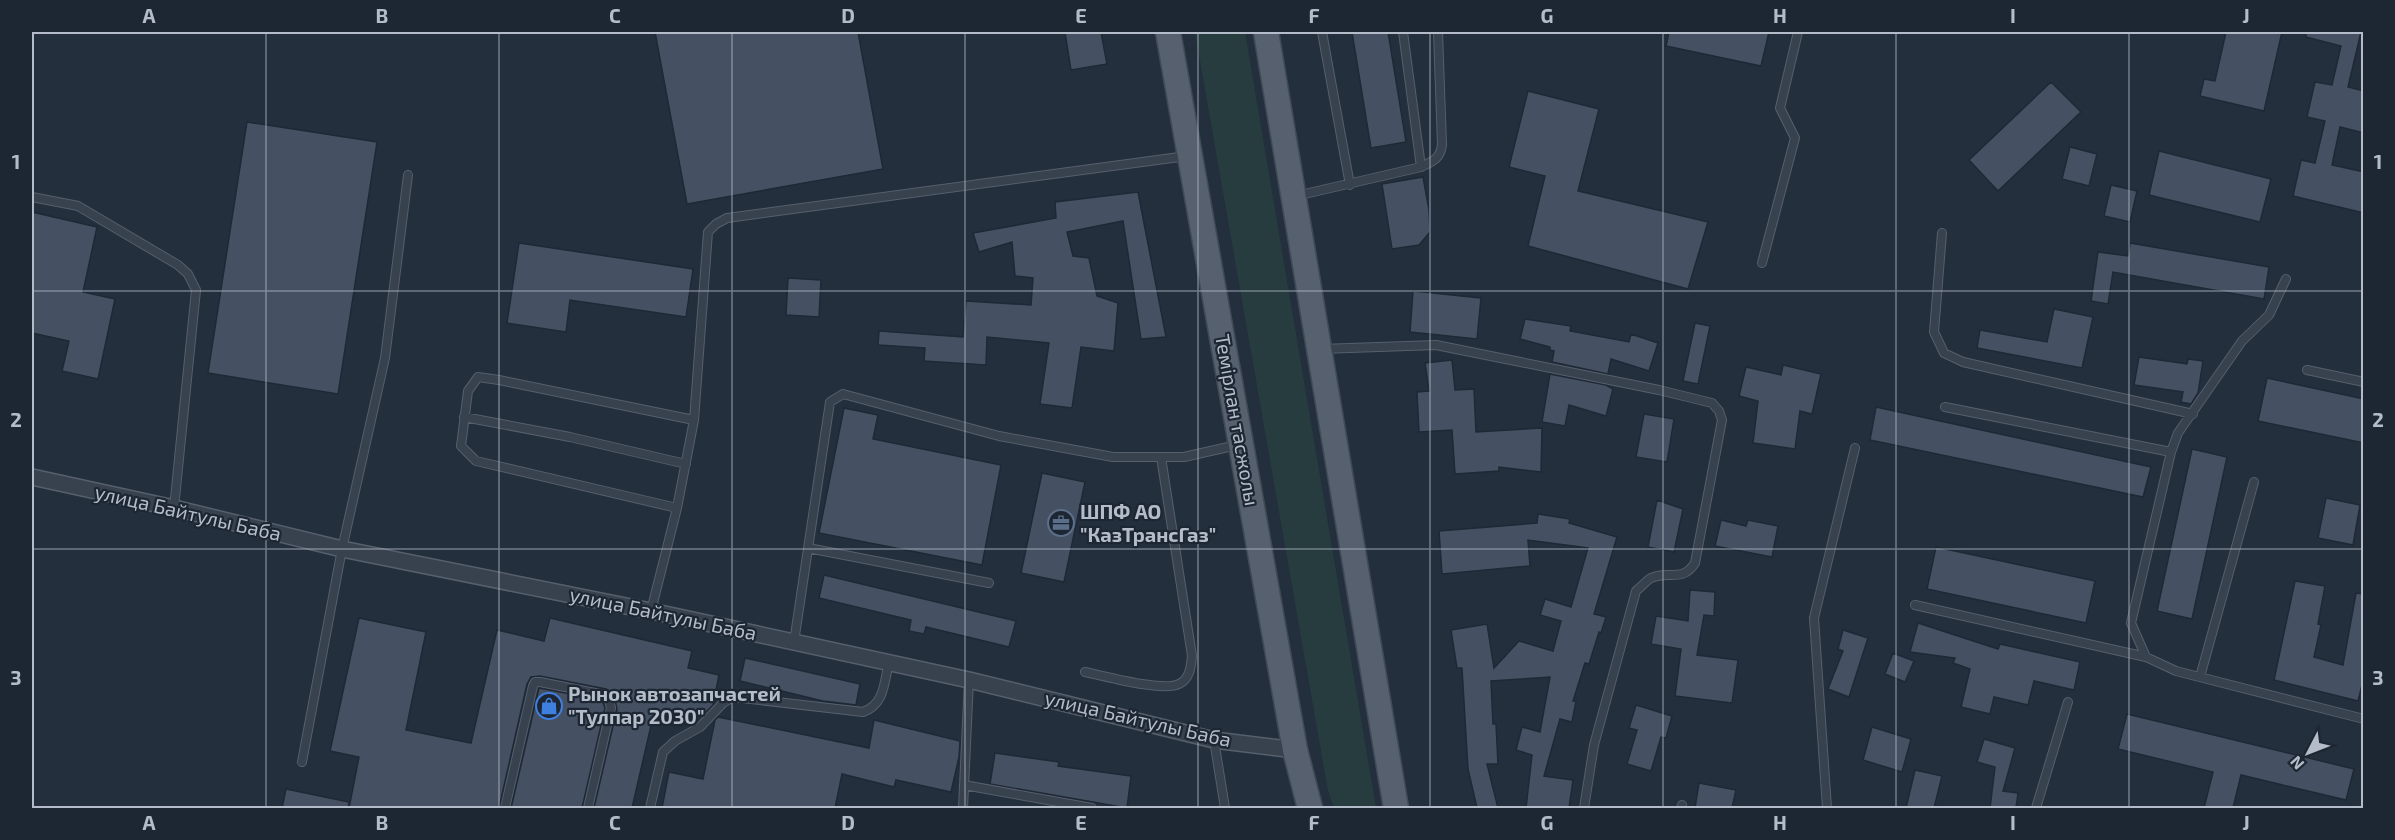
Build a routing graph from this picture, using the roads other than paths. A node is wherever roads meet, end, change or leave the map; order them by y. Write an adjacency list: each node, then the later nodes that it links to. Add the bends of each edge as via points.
1 (1168, 32): 7 (main road, Темірлан тасжолы)
2 (1266, 32): 11 (main road)
3 (1322, 32): 10 (lane)
4 (1403, 32): 8 (lane)
5 (1438, 32): 8 (lane, via 1442,145 1440,155)
6 (1798, 32): 14 (lane, via 1780,108 1795,138)
7 (1191, 155): 22 (lane, via 727,218 708,232); 23 (main road, Темірлан тасжолы)
8 (1421, 167): 10 (lane)
9 (408, 176): 33 (lane, via 385,358)
10 (1350, 185): 11 (lane)
11 (1294, 196): 16 (main road)
12 (32, 197): 30 (lane, via 78,206 178,265 193,281 196,290)
13 (1942, 233): 20 (lane, via 1934,332 1944,353 1964,362)
14 (1762, 263)
15 (2286, 279): 20 (lane, via 2269,315 2242,341)
16 (1319, 349): 56 (main road); 57 (lane, via 1436,345 1659,390 1712,403 1719,411 1722,420 1695,563 1690,572 1653,578 1636,591 1594,746)
17 (2307, 370): 18 (lane)
18 (2364, 382)
19 (1945, 407): 25 (lane)
20 (2193, 414): 25 (lane)
21 (464, 417): 22 (lane, via 468,391 478,377); 27 (lane); 31 (lane, via 460,446 476,461)
22 (694, 420): 27 (lane)
23 (1242, 444): 26 (lane, via 1184,457); 46 (main road, Темірлан тасжолы)
24 (1855, 447): 58 (lane, via 1814,618)
25 (2170, 452): 38 (lane, via 2131,623)
26 (1161, 457): 32 (lane, via 1113,456 999,436 843,394 830,402); 40 (lane, via 1192,656 1190,672 1180,684 1162,687)
27 (686, 465): 31 (lane)
28 (32, 477): 30 (street, улица Байтулы Баба)
29 (2254, 482): 41 (lane)
30 (174, 508): 33 (street, улица Байтулы Баба)
31 (677, 508): 36 (lane)
32 (808, 548): 34 (lane); 37 (lane)
33 (342, 549): 36 (street, улица Байтулы Баба); 47 (lane)
34 (989, 583)
35 (1916, 605): 38 (lane)
36 (651, 611): 37 (street, улица Байтулы Баба)
37 (794, 642): 39 (street, улица Байтулы Баба)
38 (2146, 657): 41 (lane)
39 (889, 662): 42 (street, улица Байтулы Баба); 51 (lane, via 880,700 863,712 734,697 723,703 700,727 663,752)
40 (1085, 672)
41 (2200, 677): 44 (lane)
42 (969, 680): 45 (street, улица Байтулы Баба); 48 (lane)
43 (2068, 702): 59 (lane)
44 (2364, 719)
45 (1214, 740): 46 (street, улица Байтулы Баба); 54 (lane)
46 (1295, 750): 55 (main road, Темірлан тасжолы)
47 (302, 762)
48 (964, 785): 52 (lane); 53 (lane)
49 (505, 808): 50 (lane, via 536,682 609,699 611,708)
50 (588, 808)
51 (650, 808)
52 (963, 808)
53 (1092, 808)
54 (1225, 808)
55 (1310, 808)
56 (1396, 808)
57 (1584, 808)
58 (1827, 808)
59 (2036, 808)

